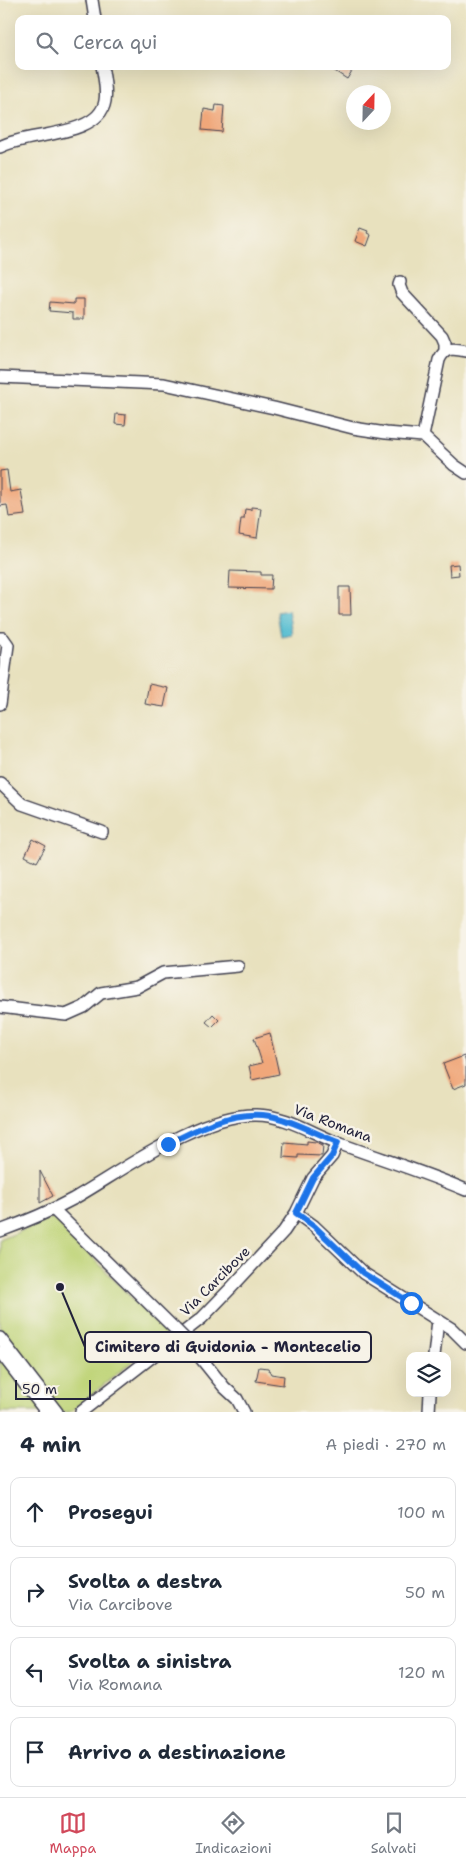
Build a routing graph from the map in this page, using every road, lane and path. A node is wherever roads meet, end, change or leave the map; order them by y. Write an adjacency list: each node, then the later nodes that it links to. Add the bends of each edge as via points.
1 (92, 0): 2 (street)
2 (94, 15)
3 (102, 70): 4 (street, via 106,100 95,118 73,128)
4 (1, 145)
5 (400, 282): 6 (street, via 402,292 442,336)
6 (445, 350): 7 (street); 9 (street, via 439,360)
7 (466, 351)
8 (0, 377): 9 (street, via 158,384 248,401 353,428)
9 (423, 436): 10 (street)
10 (466, 473)
11 (0, 638): 12 (street, via 8,645)
12 (0, 704)
13 (0, 783): 14 (street, via 22,804)
14 (102, 832)
15 (238, 966): 16 (street, via 163,973 137,987 101,992 84,1007 66,1015)
16 (0, 1006)
17 (338, 1142): 18 (street, Via Romana); 19 (street, Via Romana, via 270,1116 230,1118 160,1147); 20 (street, Via Carcibove, via 332,1156 313,1178)
18 (466, 1190)
19 (53, 1209): 21 (street, Via Romana); 31 (street, bridge, via 187,1341 237,1399)
20 (296, 1213): 22 (street, via 363,1273); 30 (street, Via Carcibove, via 278,1237 202,1318)
21 (0, 1231)
22 (438, 1320): 24 (street); 25 (street)
23 (0, 1338): 29 (street)
24 (466, 1343)
25 (434, 1352)
26 (2, 1357): 28 (street)
27 (430, 1397): 32 (street)
28 (46, 1412)
29 (57, 1412)
30 (81, 1412)
31 (244, 1412)
32 (429, 1412)

